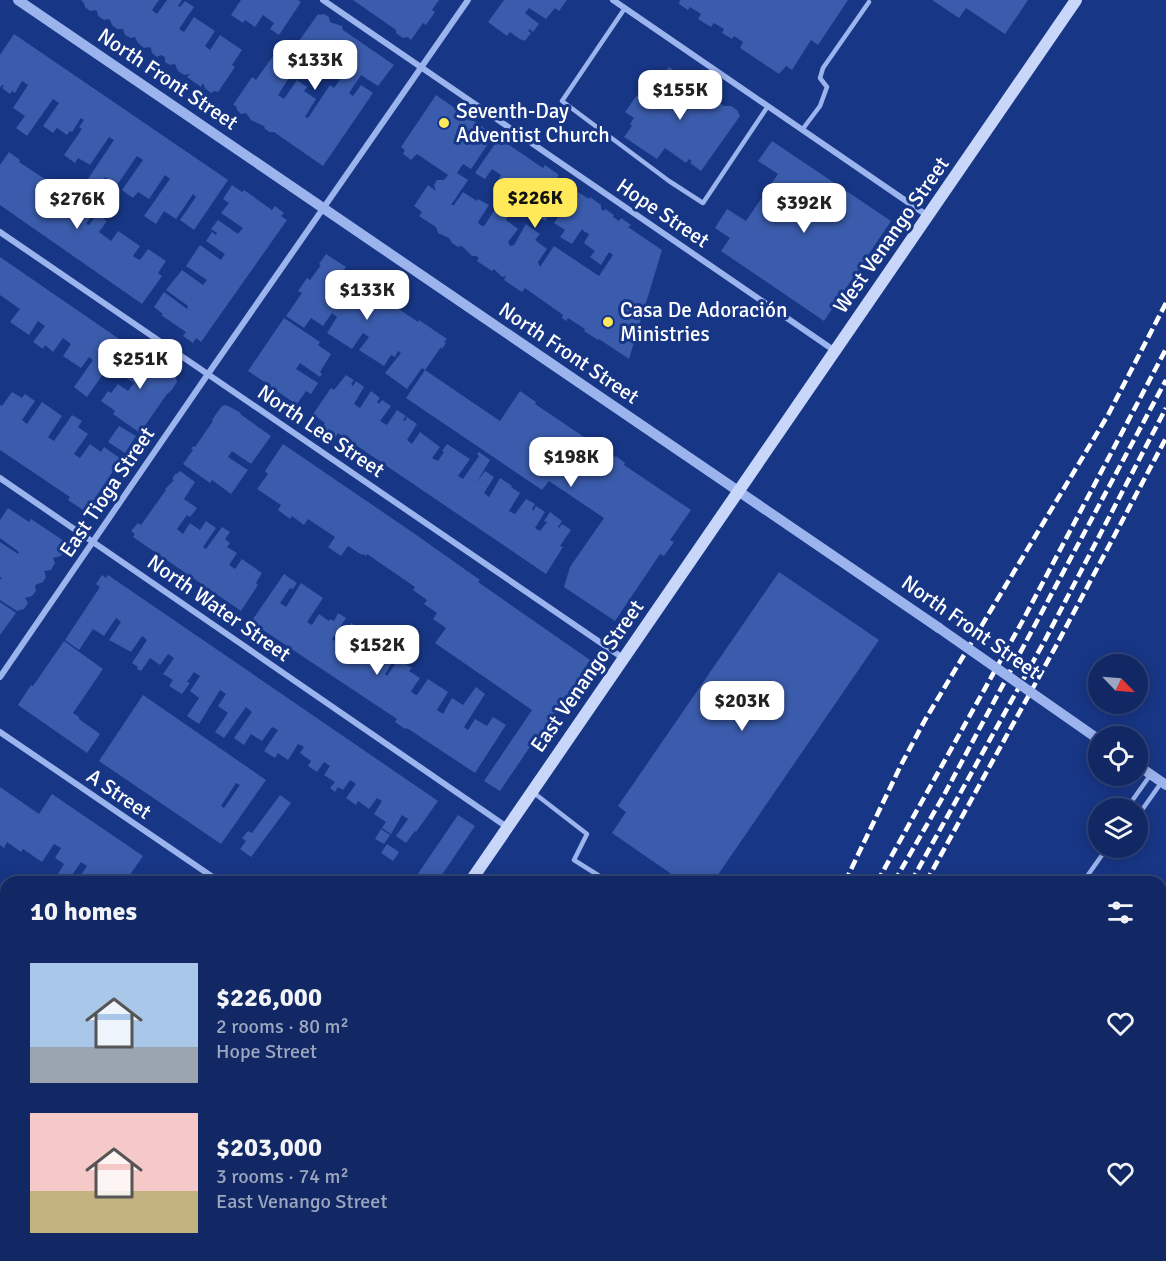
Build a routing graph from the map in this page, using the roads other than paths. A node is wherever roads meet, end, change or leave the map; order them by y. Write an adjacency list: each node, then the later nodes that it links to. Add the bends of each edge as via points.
1 (18, 0): 11 (street, North Front Street)
2 (323, 0): 8 (street, Hope Street)
3 (468, 0): 8 (street, East Tioga Street)
4 (613, 0): 7 (street)
5 (1076, 0): 12 (main road, West Venango Street)
6 (869, 2): 10 (lane, via 823,68 819,78 827,87 820,106)
7 (625, 8): 9 (street); 9 (lane, via 562,101 669,181 703,203)
8 (422, 67): 11 (street, East Tioga Street); 14 (street, Hope Street)
9 (768, 106): 10 (street)
10 (802, 130): 12 (street)
11 (323, 208): 15 (street, East Tioga Street); 17 (street, North Front Street)
12 (928, 216): 14 (main road, West Venango Street)
13 (0, 232): 15 (street, North Lee Street)
14 (835, 351): 17 (main road, West Venango Street)
15 (208, 374): 18 (street, East Tioga Street); 19 (street, North Lee Street)
16 (0, 478): 18 (street, North Water Street)
17 (737, 492): 19 (main road, East Venango Street); 22 (street, North Front Street, bridge)
18 (93, 542): 20 (street, East Tioga Street); 29 (street, North Water Street)
19 (623, 658): 26 (main road, East Venango Street)
20 (0, 677)
21 (0, 732): 31 (street, A Street)
22 (1088, 732)
23 (1148, 772): 24 (street)
24 (1151, 774): 25 (street); 27 (lane)
25 (1164, 783): 28 (lane)
26 (532, 791): 29 (main road, East Venango Street); 33 (lane, via 587,834 574,860)
27 (1134, 798)
28 (1148, 803)
29 (507, 827): 32 (main road, East Venango Street)
30 (1100, 858): 34 (lane)
31 (205, 876)
32 (474, 876)
33 (599, 876)
34 (1087, 876)

